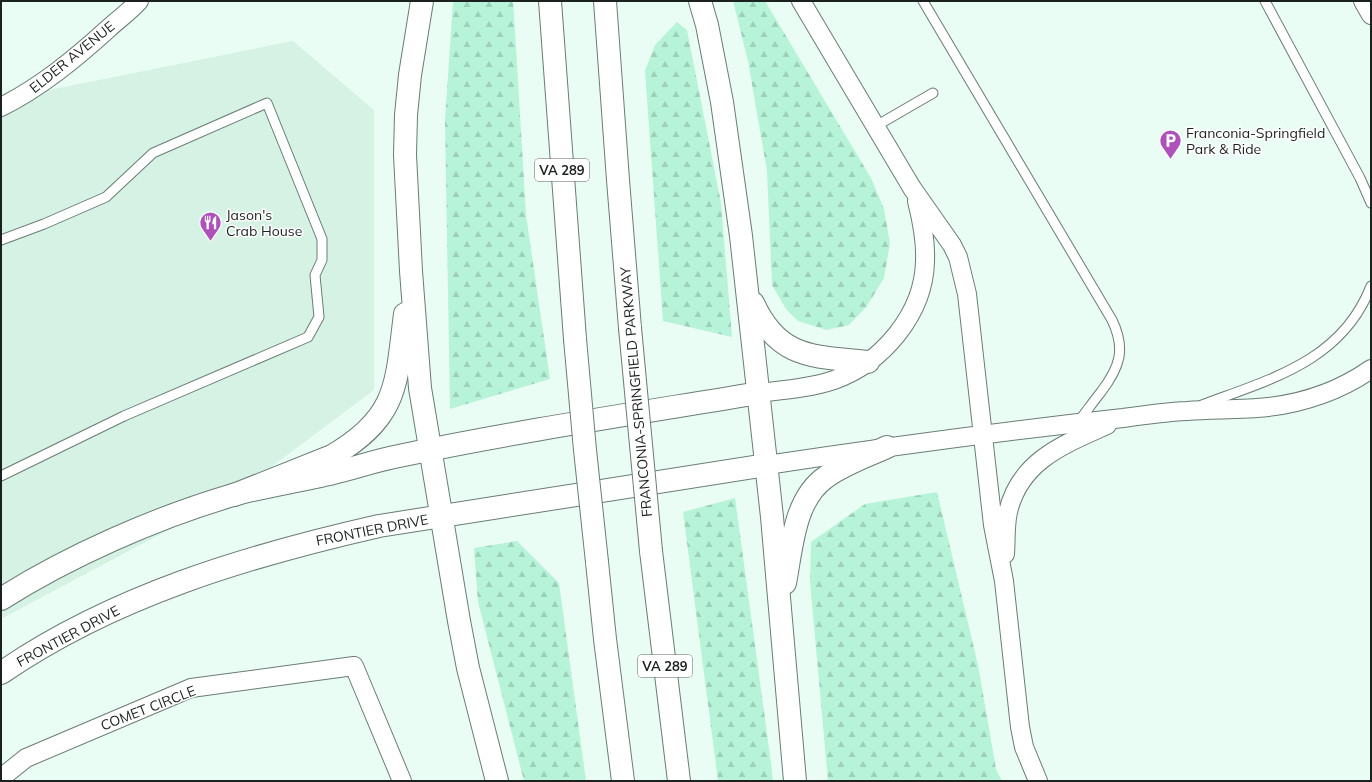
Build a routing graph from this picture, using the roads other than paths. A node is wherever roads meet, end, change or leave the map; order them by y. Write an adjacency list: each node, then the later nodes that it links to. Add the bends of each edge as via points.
1 (139, 1): 12 (street, ELDER AVENUE, via 89,47 51,77)
2 (422, 1): 17 (main road, via 406,115 405,155)
3 (550, 1): 40 (main road, VA 289, bridge, via 585,450)
4 (605, 1): 41 (main road, FRANCONIA-SPRINGFIELD PARKWAY / VA 289, bridge, via 617,173 651,551)
5 (700, 1): 19 (main road, via 722,102)
6 (801, 1): 13 (street)
7 (923, 1): 25 (lane, via 1114,324 1119,340 1119,363 1108,383)
8 (1265, 1): 15 (lane, via 1366,188)
9 (1363, 1): 10 (street)
10 (1371, 15)
11 (933, 93): 13 (lane)
12 (1, 107)
13 (876, 126): 14 (street)
14 (912, 188): 20 (street, via 924,236 923,277 915,303 901,328); 26 (street, via 952,245 962,269)
15 (1371, 203)
16 (1, 240): 30 (lane, via 106,197 153,153 266,103 322,239 322,260 315,275 319,317 308,337 124,416)
17 (411, 271): 28 (main road, via 420,388); 31 (main road, via 397,377 389,401 377,421 357,440 332,456)
18 (1371, 286): 23 (lane, via 1347,327 1313,358 1273,379)
19 (748, 293): 20 (main road, via 764,324 781,342 799,352 814,356); 22 (main road)
20 (868, 362): 22 (street, via 846,375 827,382)
21 (1371, 368): 23 (street, via 1345,384 1299,401 1268,407)
22 (759, 394): 28 (main road); 29 (main road)
23 (1186, 411): 24 (street)
24 (1123, 418): 25 (street); 33 (street, via 1052,451 1027,474 1015,492 1008,513)
25 (1077, 423): 26 (street)
26 (983, 435): 27 (street); 33 (street, via 993,525)
27 (887, 447): 29 (street); 35 (main road, via 826,477 809,493 799,515)
28 (430, 450): 31 (main road); 32 (main road)
29 (767, 465): 32 (main road, FRONTIER DRIVE); 35 (main road)
30 (1, 476)
31 (234, 495): 34 (main road, via 118,538)
32 (440, 517): 36 (main road, FRONTIER DRIVE, via 379,526 317,540 202,575 85,624); 39 (main road, via 468,668)
33 (1004, 581): 43 (street, via 1020,727 1024,747)
34 (1, 599)
35 (780, 608): 42 (main road)
36 (1, 673)
37 (1, 778): 38 (street, COMET CIRCLE, via 26,758 191,688 354,666)
38 (402, 781)
39 (497, 781)
40 (623, 781)
41 (679, 781)
42 (795, 781)
43 (1038, 781)

